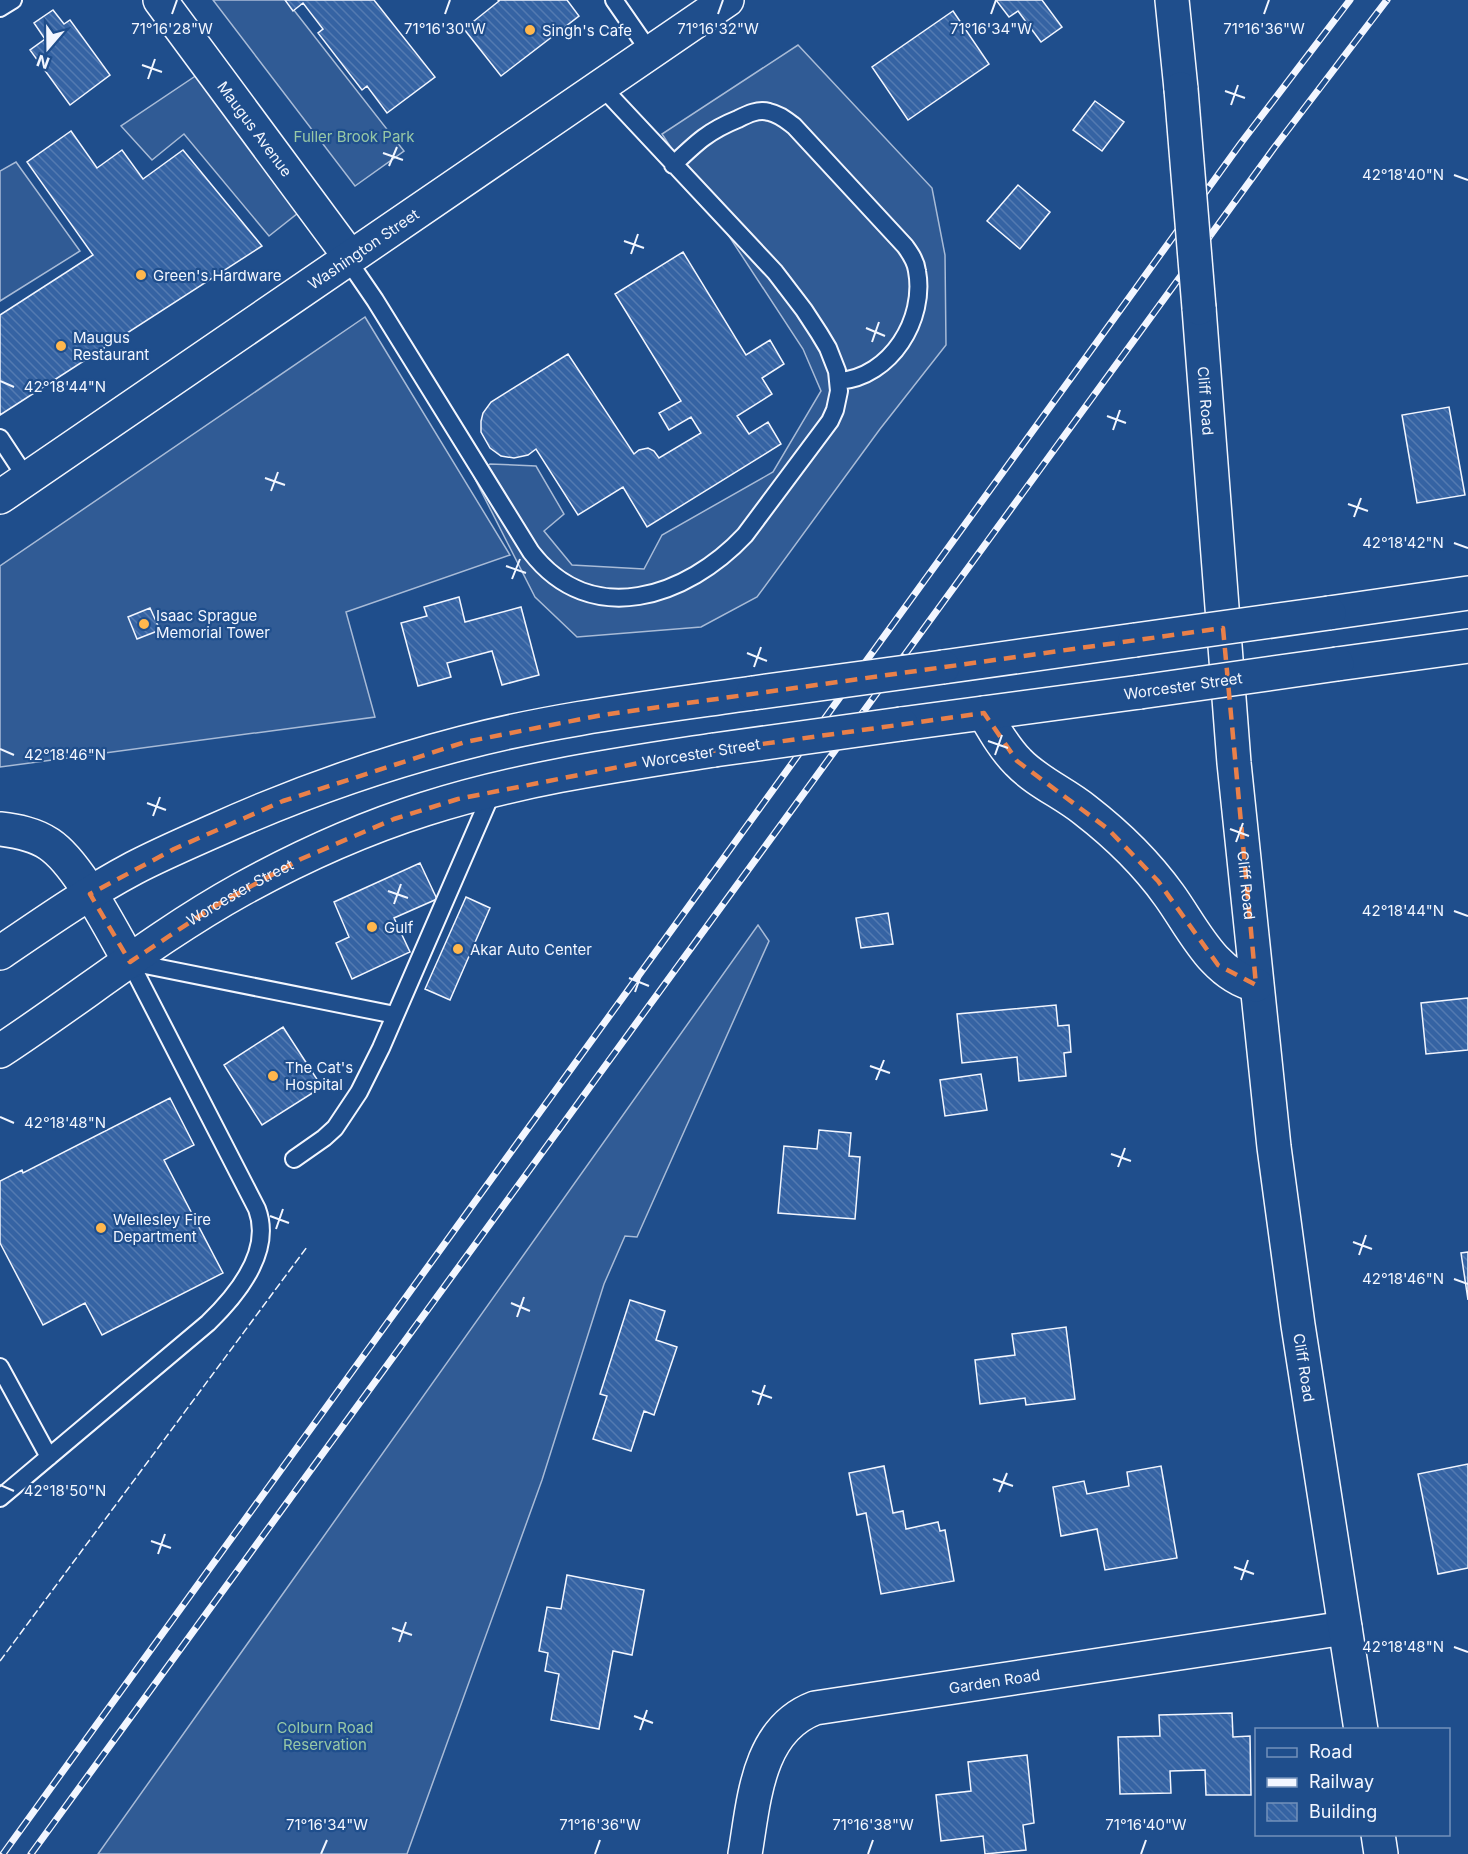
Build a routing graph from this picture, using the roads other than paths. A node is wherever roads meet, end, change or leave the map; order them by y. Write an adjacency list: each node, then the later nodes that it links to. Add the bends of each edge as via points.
1 (13, 0): 6 (lane)
2 (160, 0): 10 (main road, Maugus Avenue)
3 (614, 0): 7 (lane)
4 (727, 0): 7 (main road, Washington Street)
5 (1172, 0): 23 (main road, Cliff Road, bridge, via 1230,720)
6 (0, 8)
7 (650, 52): 8 (main road, Washington Street)
8 (601, 86): 9 (lane); 10 (main road, Washington Street)
9 (673, 165): 11 (lane, via 789,290 828,348); 11 (lane, via 717,128 753,112 771,112 794,126 905,246 917,269 918,282 916,304 905,336 876,369)
10 (349, 258): 11 (lane, via 531,552 552,575 577,591 607,598 641,596 692,578 719,561 758,520 823,432 835,410); 13 (main road, Washington Street)
11 (839, 381)
12 (0, 438): 13 (lane)
13 (27, 479): 14 (main road, Washington Street)
14 (0, 498)
15 (1468, 593): 20 (main road, bridge, via 602,715 465,742 373,768 244,817 135,868)
16 (1468, 646): 17 (main road, Worcester Street, bridge)
17 (984, 713): 18 (main road, Worcester Street, bridge, via 714,750); 23 (main road, via 1017,761 1086,811 1158,881 1218,964 1236,978)
18 (493, 790): 22 (main road, Worcester Street, via 394,819 301,859 213,907); 24 (lane)
19 (0, 829): 20 (main road, via 49,843)
20 (90, 894): 21 (main road); 22 (main road)
21 (0, 952)
22 (130, 962): 24 (lane); 25 (main road, Worcester Street); 28 (lane, via 261,1220 260,1245 240,1289 208,1323)
23 (1256, 985): 30 (main road, Cliff Road, via 1289,1263)
24 (395, 1015): 26 (lane, via 343,1117 324,1138)
25 (0, 1051)
26 (294, 1159)
27 (0, 1367): 28 (lane)
28 (49, 1457): 29 (lane)
29 (0, 1498)
30 (1345, 1628): 31 (main road, Cliff Road); 32 (main road, Garden Road, via 801,1713 773,1743 761,1772)
31 (1361, 1728)
32 (745, 1854)

